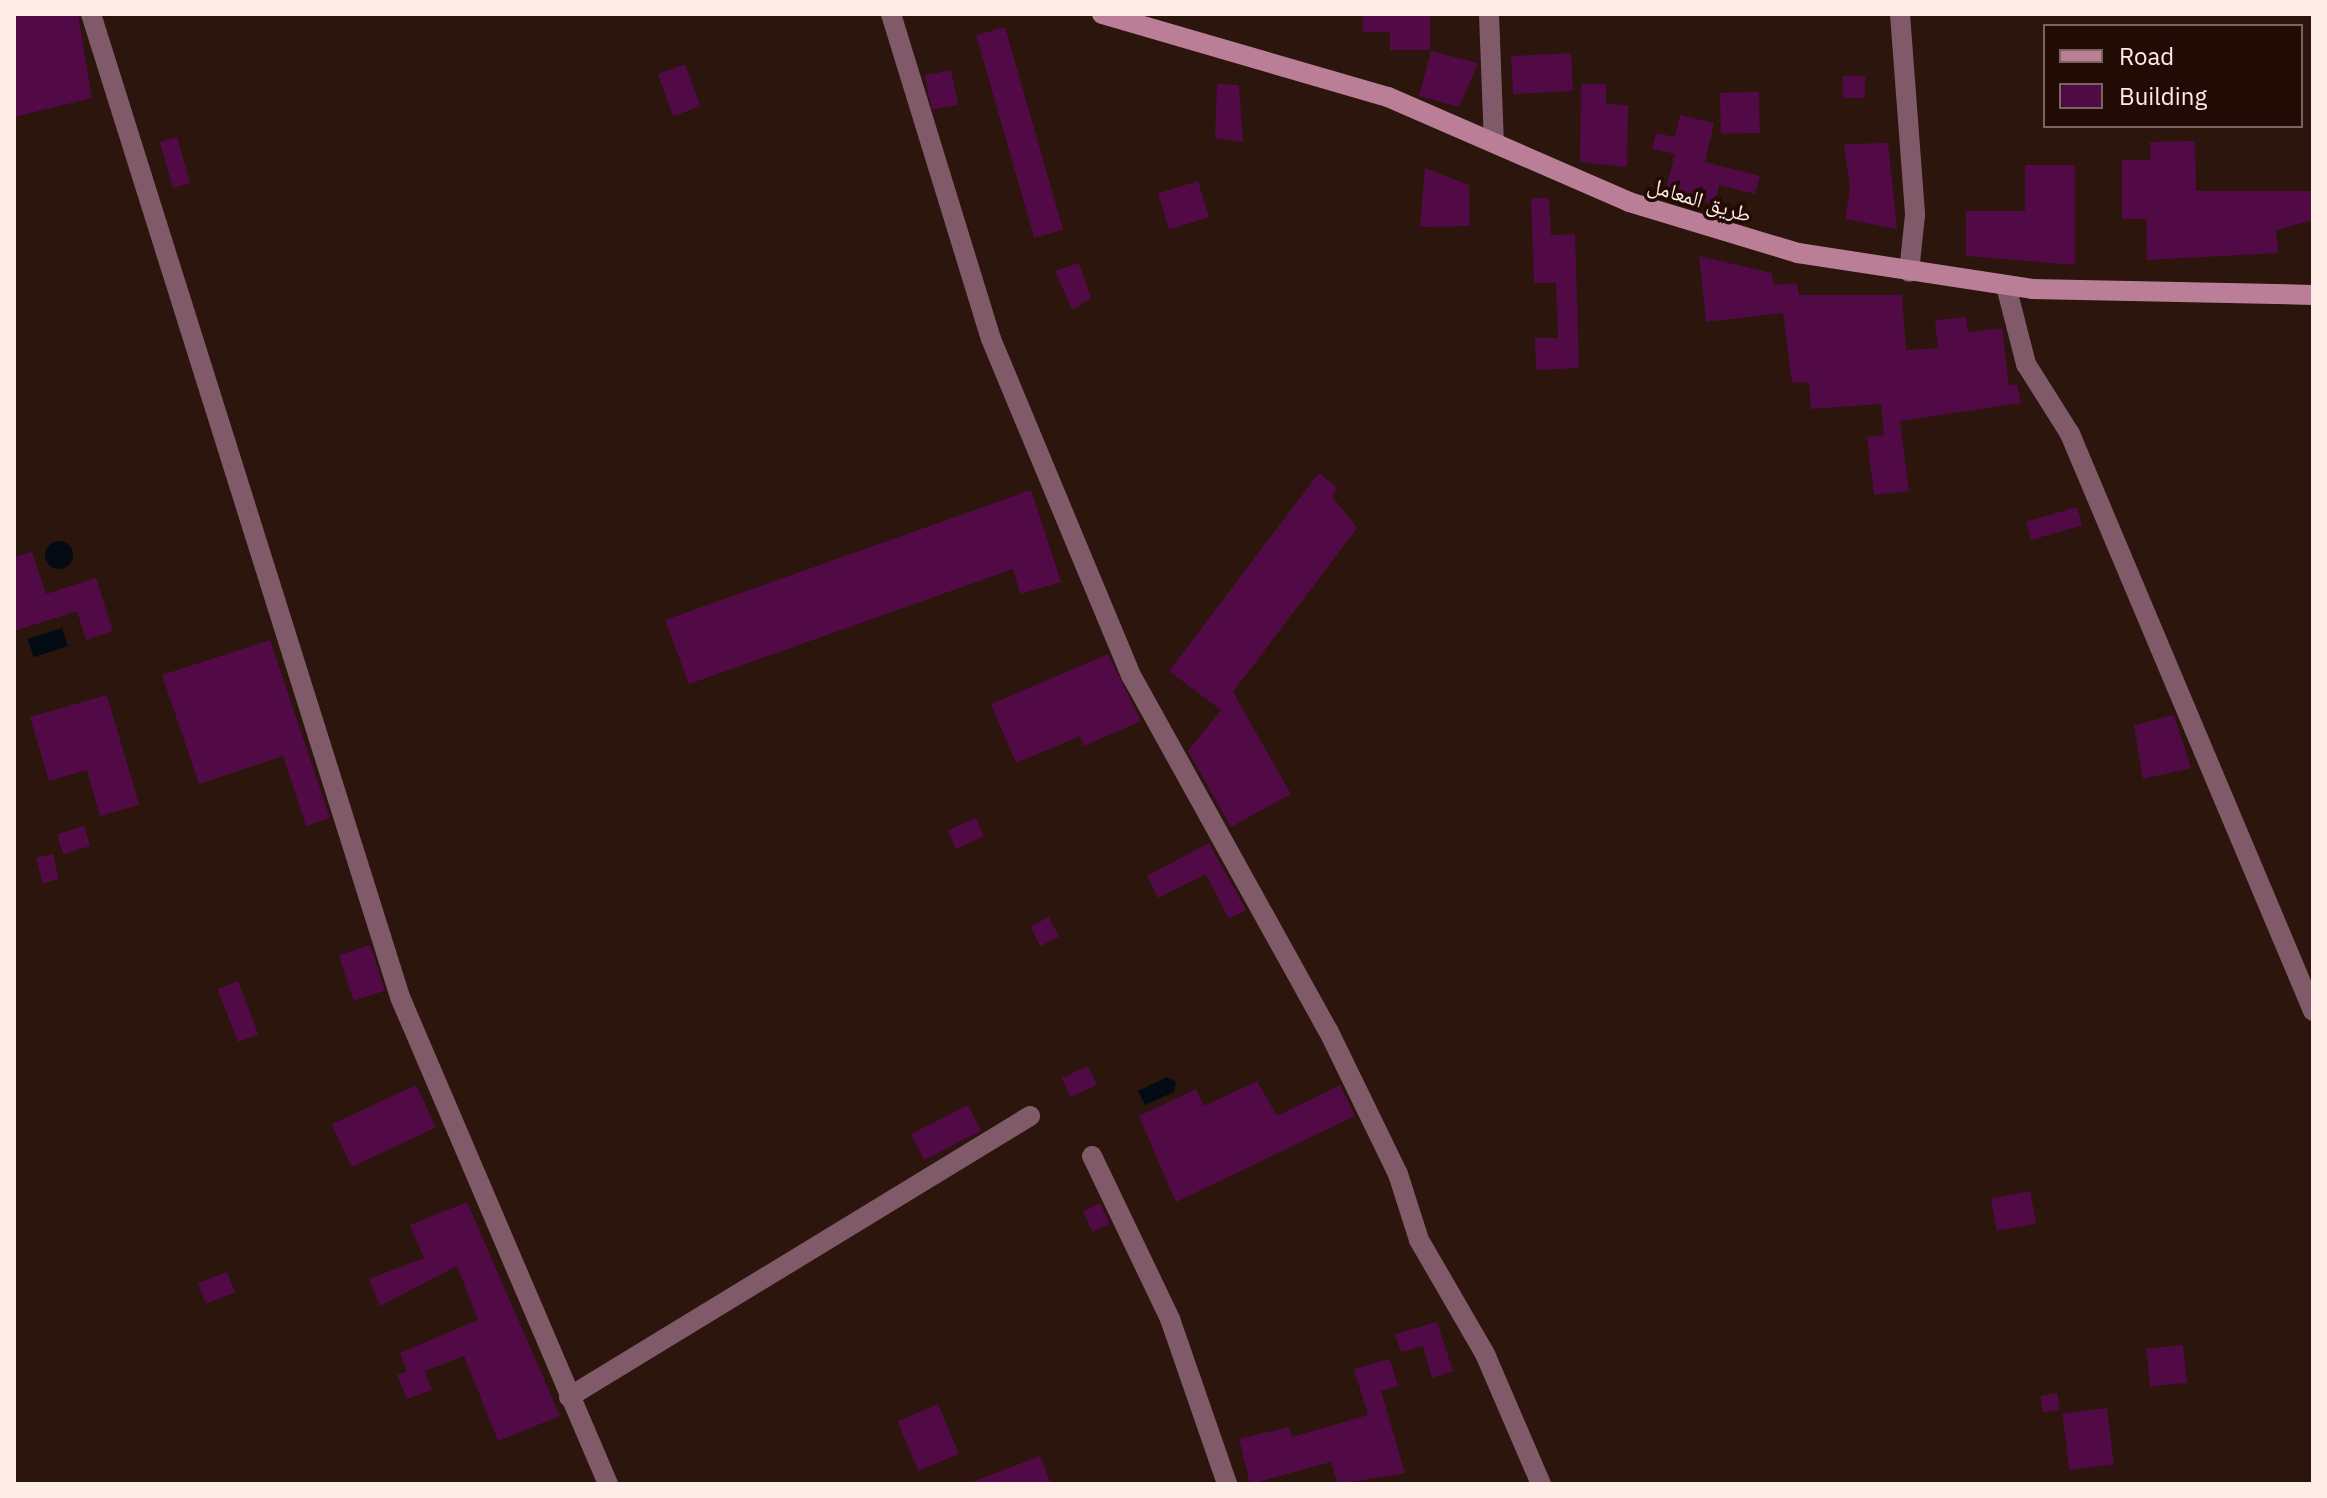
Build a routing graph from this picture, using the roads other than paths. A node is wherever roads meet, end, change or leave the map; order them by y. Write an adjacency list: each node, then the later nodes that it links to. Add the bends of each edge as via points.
1 (91, 14): 13 (street, via 395,984)
2 (891, 14): 16 (street, via 991,339 1132,677 1328,1030 1398,1174 1419,1240 1485,1354)
3 (1102, 14): 6 (main road, طريق المعامل, via 1322,75)
4 (1489, 14): 6 (street)
5 (1900, 14): 7 (street, via 1915,215)
6 (1494, 142): 7 (main road, طريق المعامل, via 1617,197 1721,231)
7 (1909, 272): 8 (main road, طريق المعامل)
8 (2006, 286): 9 (main road, طريق المعامل); 10 (street, via 2026,364 2070,434)
9 (2313, 295)
10 (2313, 1011)
11 (1030, 1116): 13 (street)
12 (1092, 1156): 15 (street, via 1170,1319)
13 (569, 1397): 14 (street)
14 (608, 1484)
15 (1227, 1484)
16 (1541, 1484)

